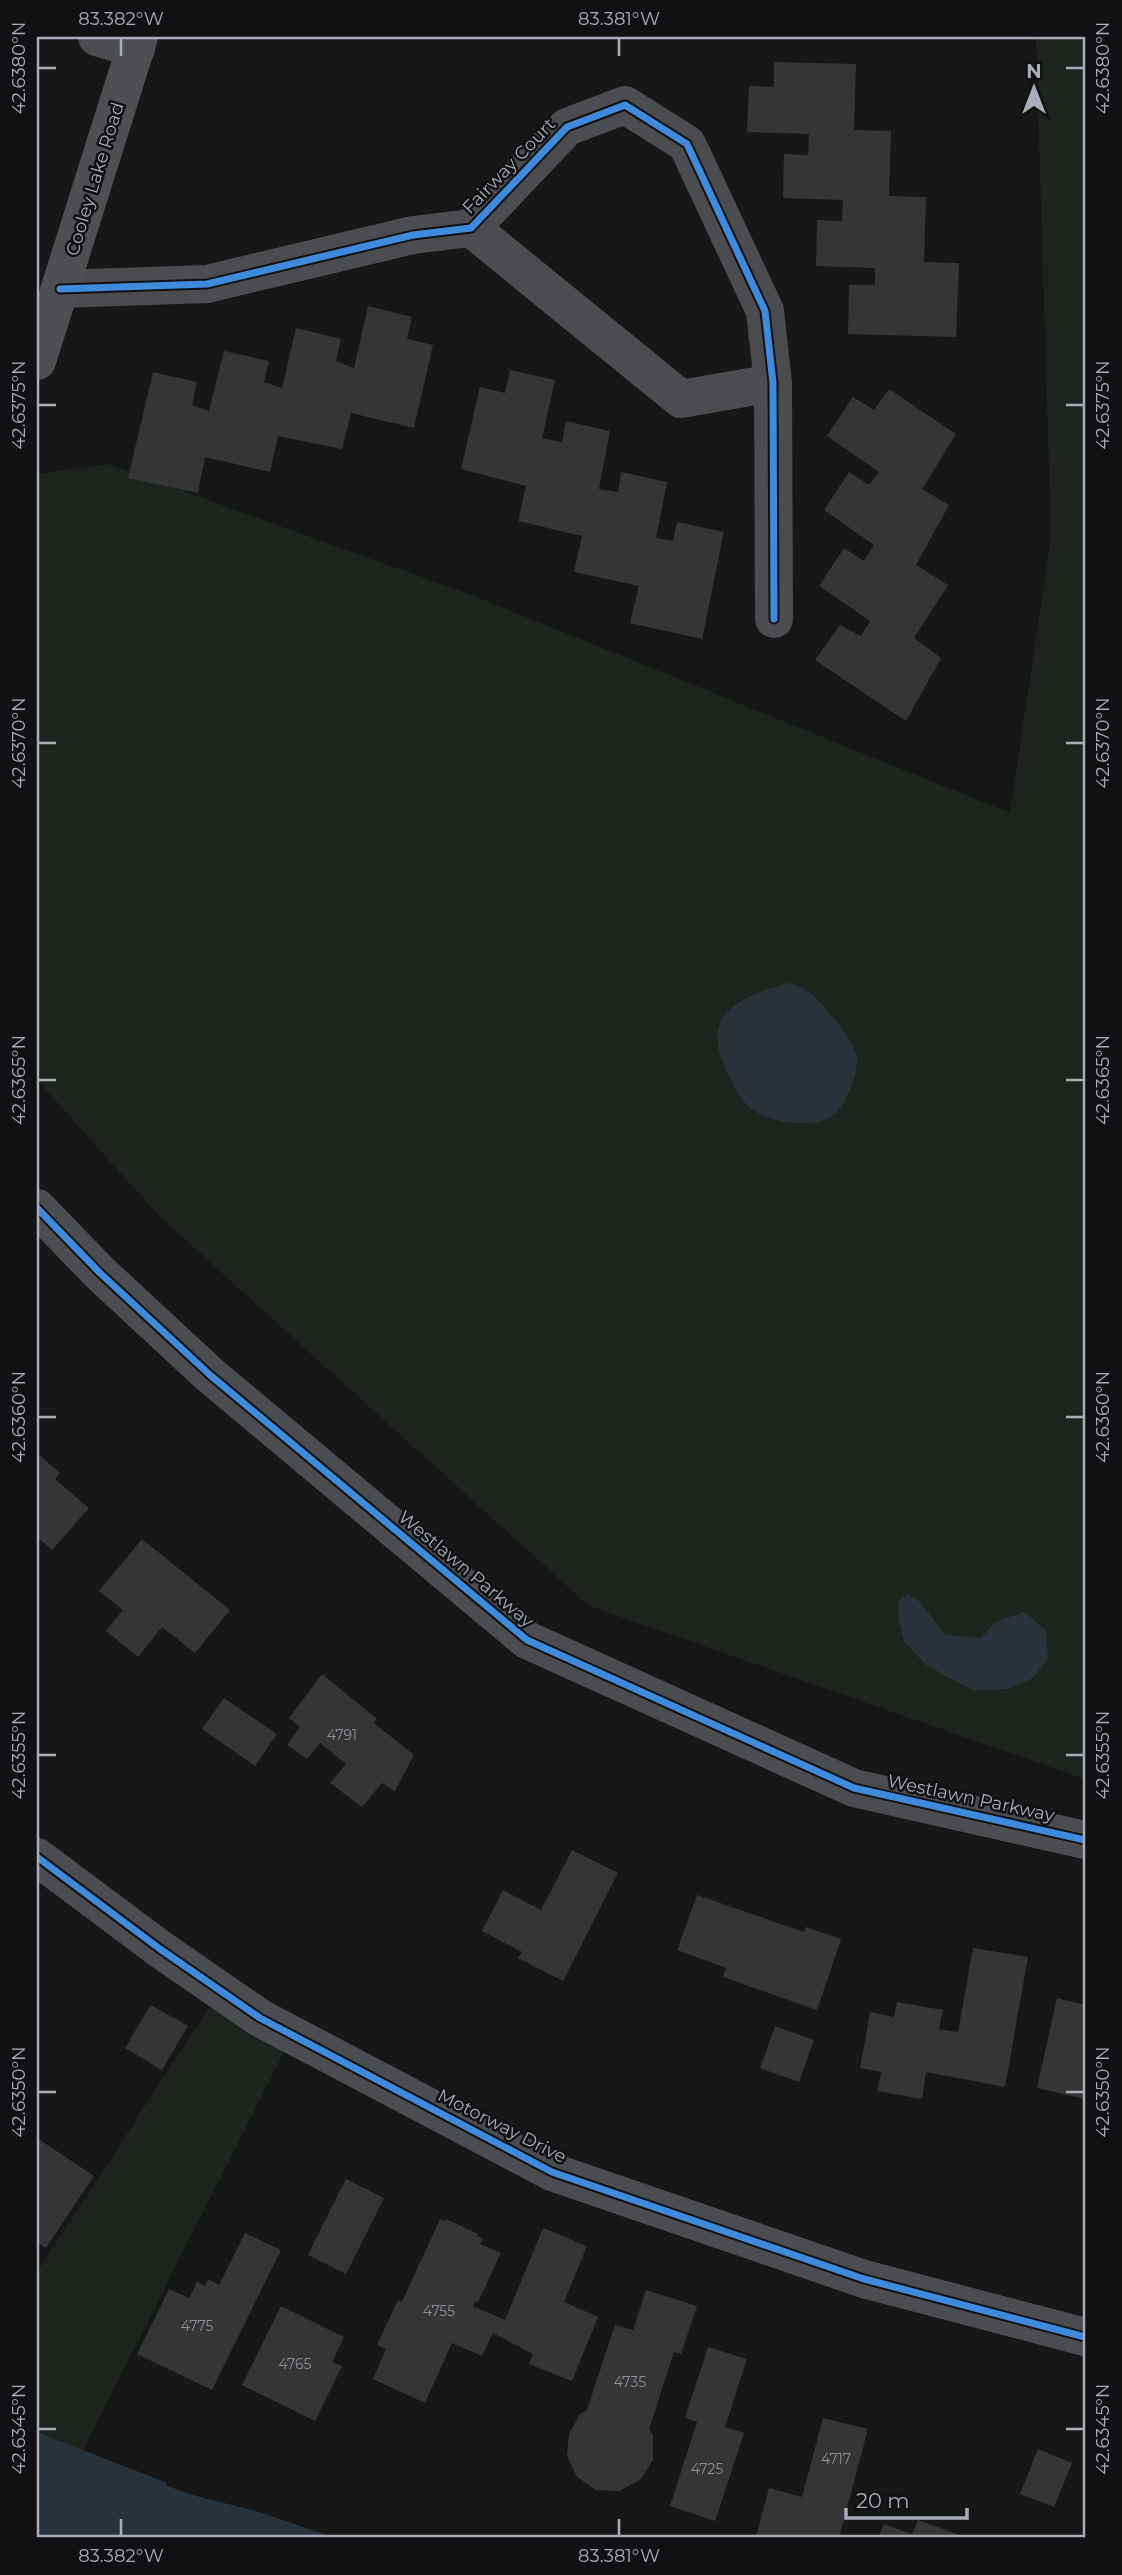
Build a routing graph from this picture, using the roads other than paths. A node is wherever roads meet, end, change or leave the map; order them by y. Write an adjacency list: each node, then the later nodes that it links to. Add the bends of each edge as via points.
1 (97, 37): 2 (street)
2 (137, 43): 4 (main road, Cooley Lake Road)
3 (471, 228): 4 (street, Fairway Court, via 413,235 207,284); 6 (street, Fairway Court, via 681,399); 6 (street, Fairway Court, via 567,127 625,104 687,144 765,311)
4 (60, 289): 5 (main road, Cooley Lake Road)
5 (37, 361)
6 (773, 383): 7 (street, Fairway Court)
7 (774, 619)
8 (37, 1208): 9 (street, Westlawn Parkway, via 210,1376 527,1640 854,1788)
9 (1085, 1840)
10 (37, 1857): 11 (street, Motorway Drive, via 260,2018 552,2172 864,2280)
11 (1085, 2337)

